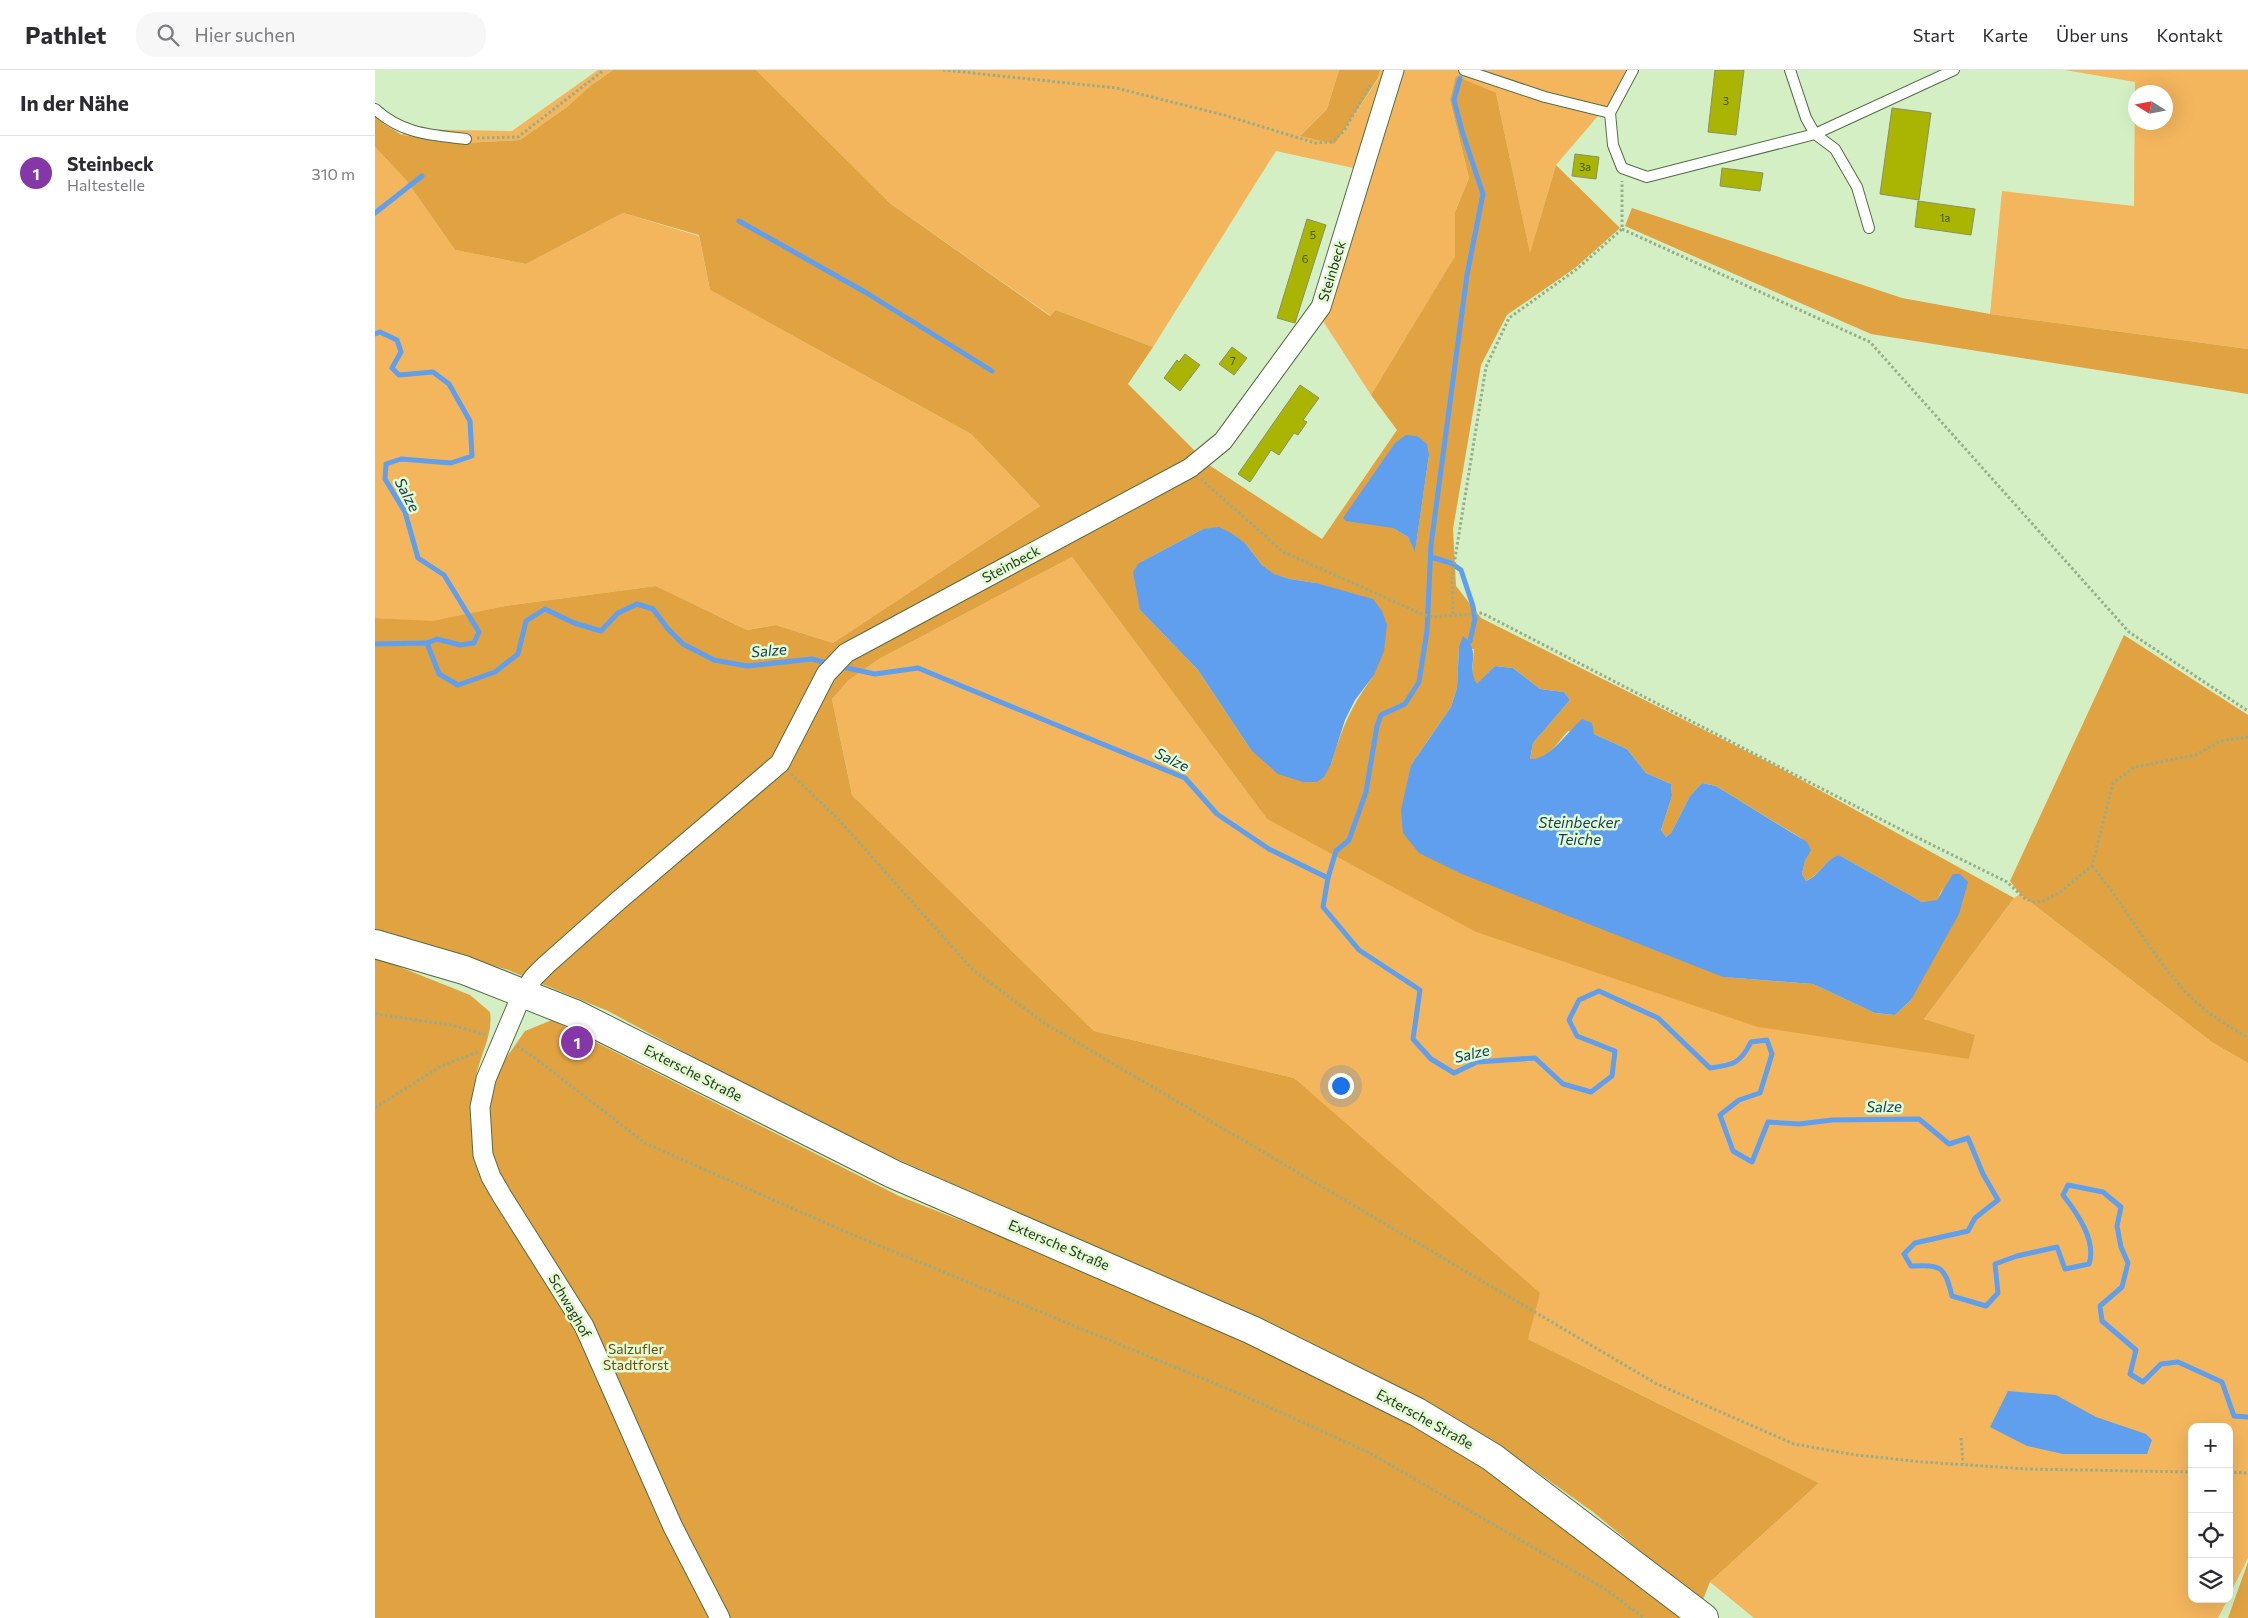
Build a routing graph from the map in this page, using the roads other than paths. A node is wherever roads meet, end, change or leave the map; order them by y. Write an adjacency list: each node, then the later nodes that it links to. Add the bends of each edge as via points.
1 (1464, 70): 7 (lane, via 1545,97)
2 (1633, 70): 7 (lane)
3 (1790, 70): 8 (lane, via 1806,118)
4 (1954, 70): 8 (lane)
5 (1393, 71): 12 (street, Steinbeck, via 1321,307 1223,442 1190,468 846,654 826,674 780,763 561,952)
6 (375, 109): 9 (lane, via 403,129)
7 (1610, 113): 8 (lane, via 1613,145 1621,168 1647,177)
8 (1815, 134): 10 (lane, via 1835,149 1844,163 1857,187)
9 (466, 139)
10 (1869, 228)
11 (375, 944): 12 (main road, Extersche Straße, via 464,970)
12 (523, 992): 13 (street, Schwaghof, via 486,1079 480,1107 483,1154 502,1196 584,1326 673,1527); 14 (main road, Extersche Straße, via 575,1014 893,1174 1252,1330 1417,1412 1492,1457)
13 (719, 1618)
14 (1705, 1618)

